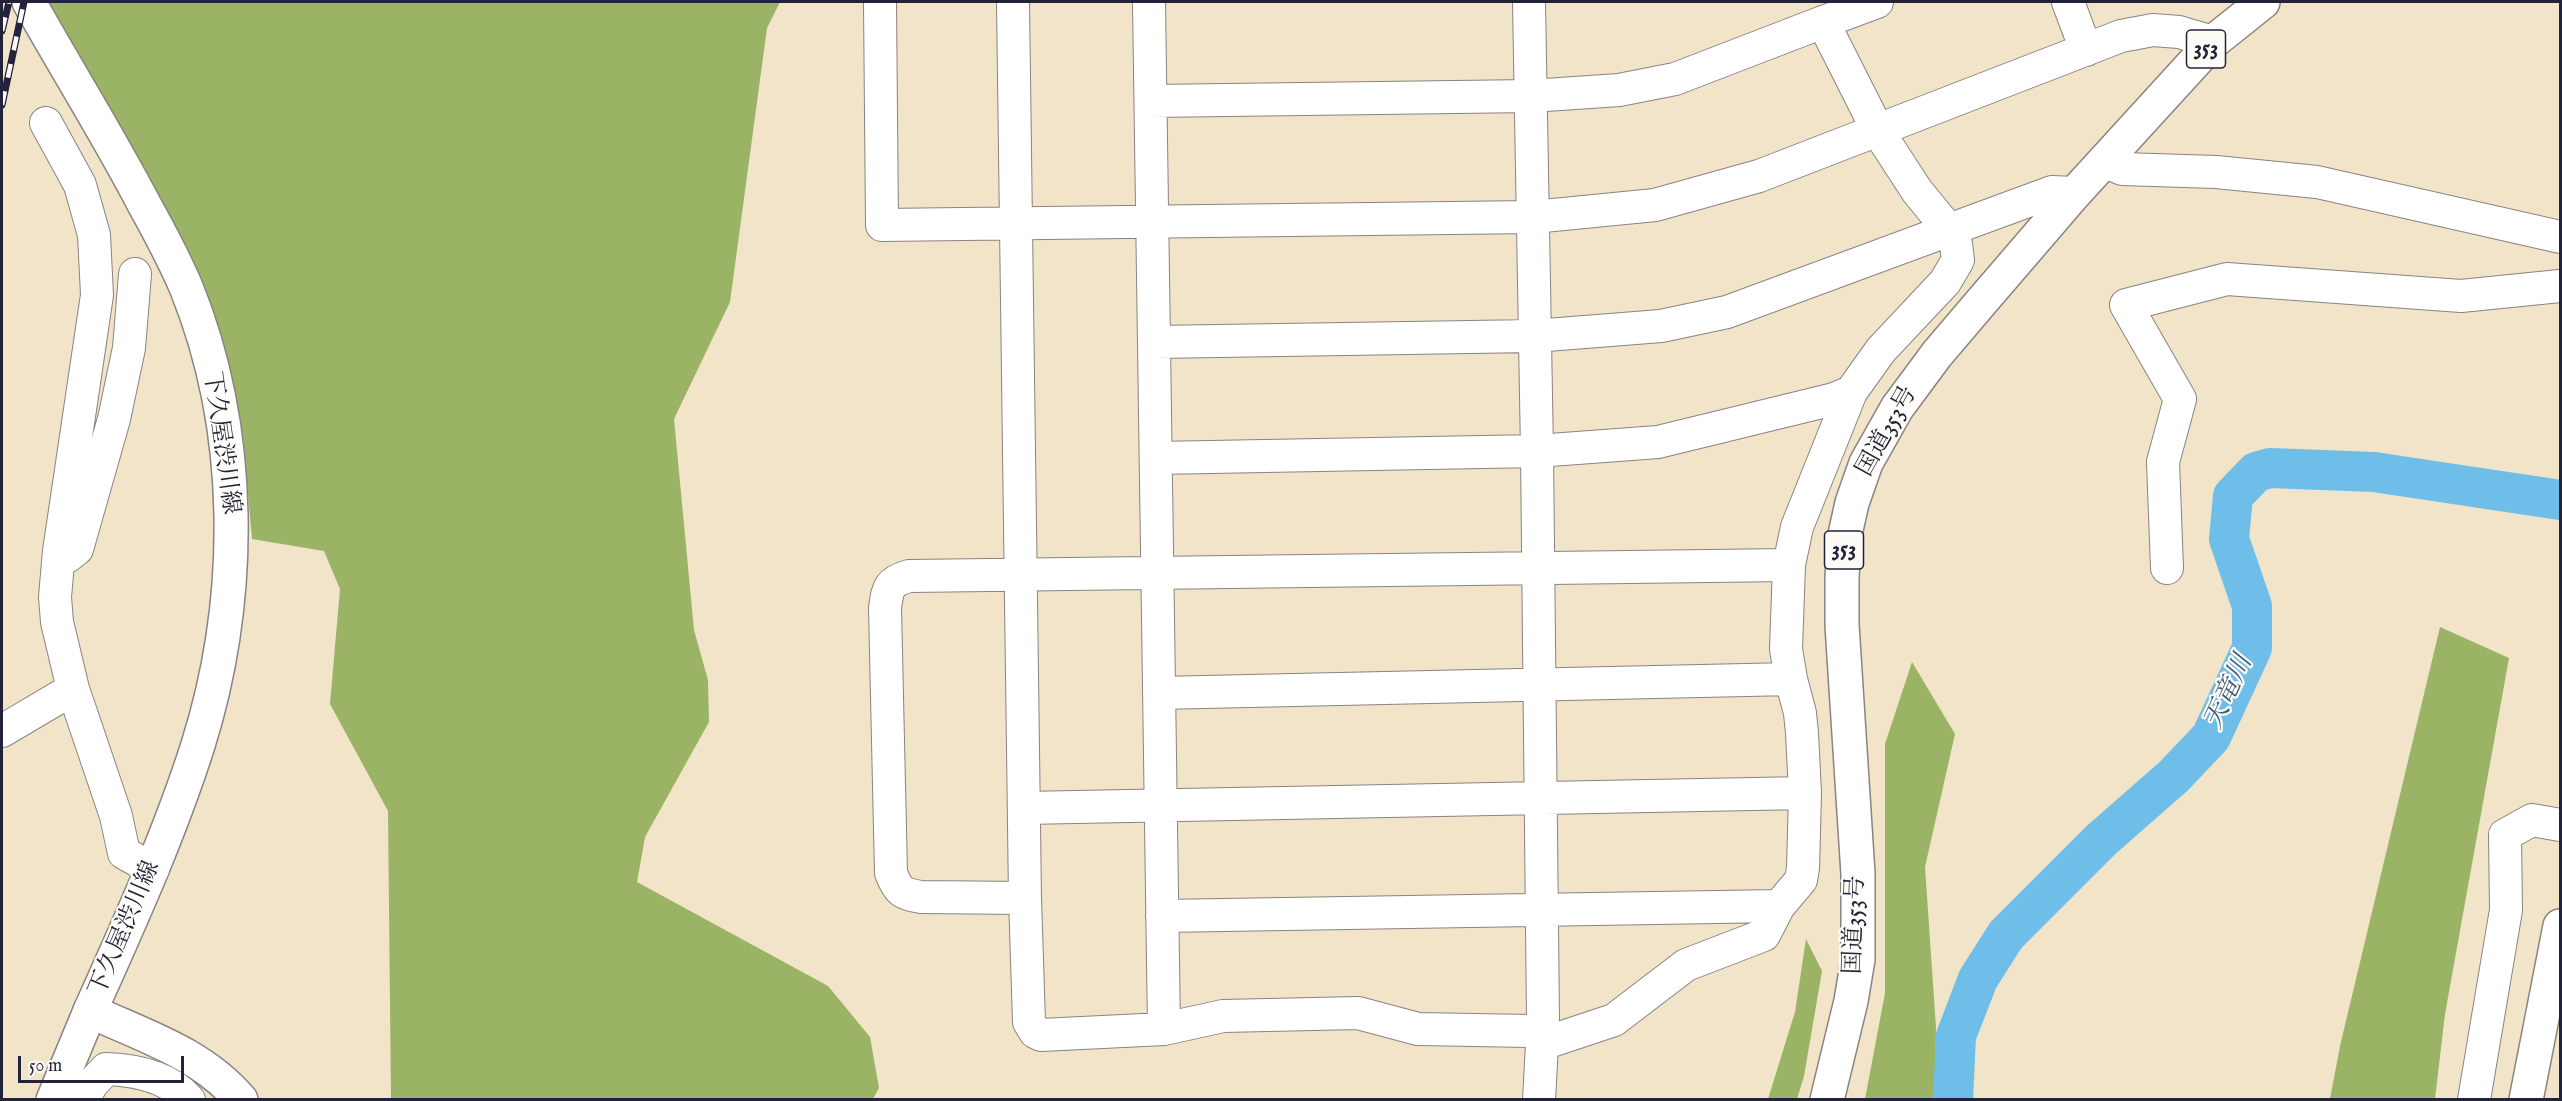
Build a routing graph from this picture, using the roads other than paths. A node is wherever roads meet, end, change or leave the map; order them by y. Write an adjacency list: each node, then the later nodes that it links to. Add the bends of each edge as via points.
1 (29, 2): 46 (main road, 下久屋渋川線, via 104,129 185,286 201,329 219,401 232,507 224,623 198,744)
2 (880, 2): 20 (street, via 882,225)
3 (1012, 2): 20 (street)
4 (1149, 2): 13 (street)
5 (1529, 2): 12 (street)
6 (1877, 2): 9 (street)
7 (2068, 2): 11 (street)
8 (2263, 2): 10 (main road, 国道353号 / 353)
9 (1823, 22): 12 (street, via 1676,79 1619,90); 15 (street)
10 (2213, 42): 11 (street, via 2179,32 2153,30 2121,36); 16 (main road, 国道353号 / 353)
11 (2086, 50): 15 (street)
12 (1531, 96): 13 (street); 18 (street)
13 (1151, 101): 19 (street)
14 (46, 123): 30 (street, via 80,185 94,235 97,295)
15 (1878, 130): 18 (street, via 1759,176 1655,205); 21 (street, via 1917,191)
16 (2104, 161): 17 (main road, 国道353号 / 353); 22 (street, via 2122,169 2216,172 2317,182)
17 (2075, 193): 21 (street, via 2052,192); 59 (main road, 国道353号 / 353, via 1937,354 1897,408 1866,463 1852,503 1844,539 1842,625 1858,874 1858,960)
18 (1533, 217): 19 (street); 25 (street)
19 (1154, 223): 20 (street); 26 (street)
20 (1015, 224): 34 (street)
21 (1949, 230): 25 (street, via 1727,312 1660,326); 27 (street, via 1958,260 1945,282 1881,350)
22 (2560, 237)
23 (135, 274): 30 (street, via 129,348 114,419 77,549)
24 (2560, 286): 33 (street, via 2461,296 2226,279 2126,305 2180,399 2163,462)
25 (1534, 336): 26 (street); 28 (street)
26 (1155, 342): 29 (street)
27 (1851, 392): 28 (street, via 1658,442); 31 (street, via 1797,527)
28 (1537, 451): 29 (street); 32 (street)
29 (1156, 458): 35 (street)
30 (58, 563): 38 (street, via 57,622)
31 (1789, 565): 32 (street); 36 (street, via 1786,649)
32 (1538, 567): 35 (street); 37 (street)
33 (2168, 568)
34 (1021, 573): 35 (street); 44 (street); 47 (street, via 909,576 895,580 887,591 885,608 891,873 897,888 921,897)
35 (1157, 574): 39 (street)
36 (1791, 679): 37 (street); 41 (street, via 1800,713)
37 (1540, 683): 39 (street); 42 (street)
38 (73, 689): 40 (street); 46 (street, via 116,816 124,853)
39 (1159, 693): 43 (street)
40 (2, 731)
41 (1805, 793): 42 (street); 48 (street, via 1801,880)
42 (1542, 797): 43 (street); 49 (street)
43 (1161, 806): 44 (street); 50 (street)
44 (1024, 808): 47 (street)
45 (2546, 823): 60 (street, via 2505,835 2506,910)
46 (153, 869): 52 (main road, 下久屋渋川線)
47 (1025, 898): 53 (street, via 1029,1022 1035,1032 1041,1035)
48 (1779, 906): 49 (street); 58 (street, via 1764,935 1686,965 1614,1020 1542,1044)
49 (1543, 909): 50 (street); 53 (street, via 1544,1012 1538,1029 1418,1029 1358,1013 1223,1016)
50 (1162, 915): 53 (street)
51 (2560, 926): 61 (main road)
52 (90, 1011): 54 (main road); 57 (main road, via 177,1048 204,1064)
53 (1164, 1029)
54 (53, 1100)
55 (83, 1100): 56 (street, via 106,1069 138,1070 179,1088)
56 (189, 1100)
57 (241, 1100)
58 (1539, 1100)
59 (1827, 1100)
60 (2474, 1100)
61 (2526, 1100)

